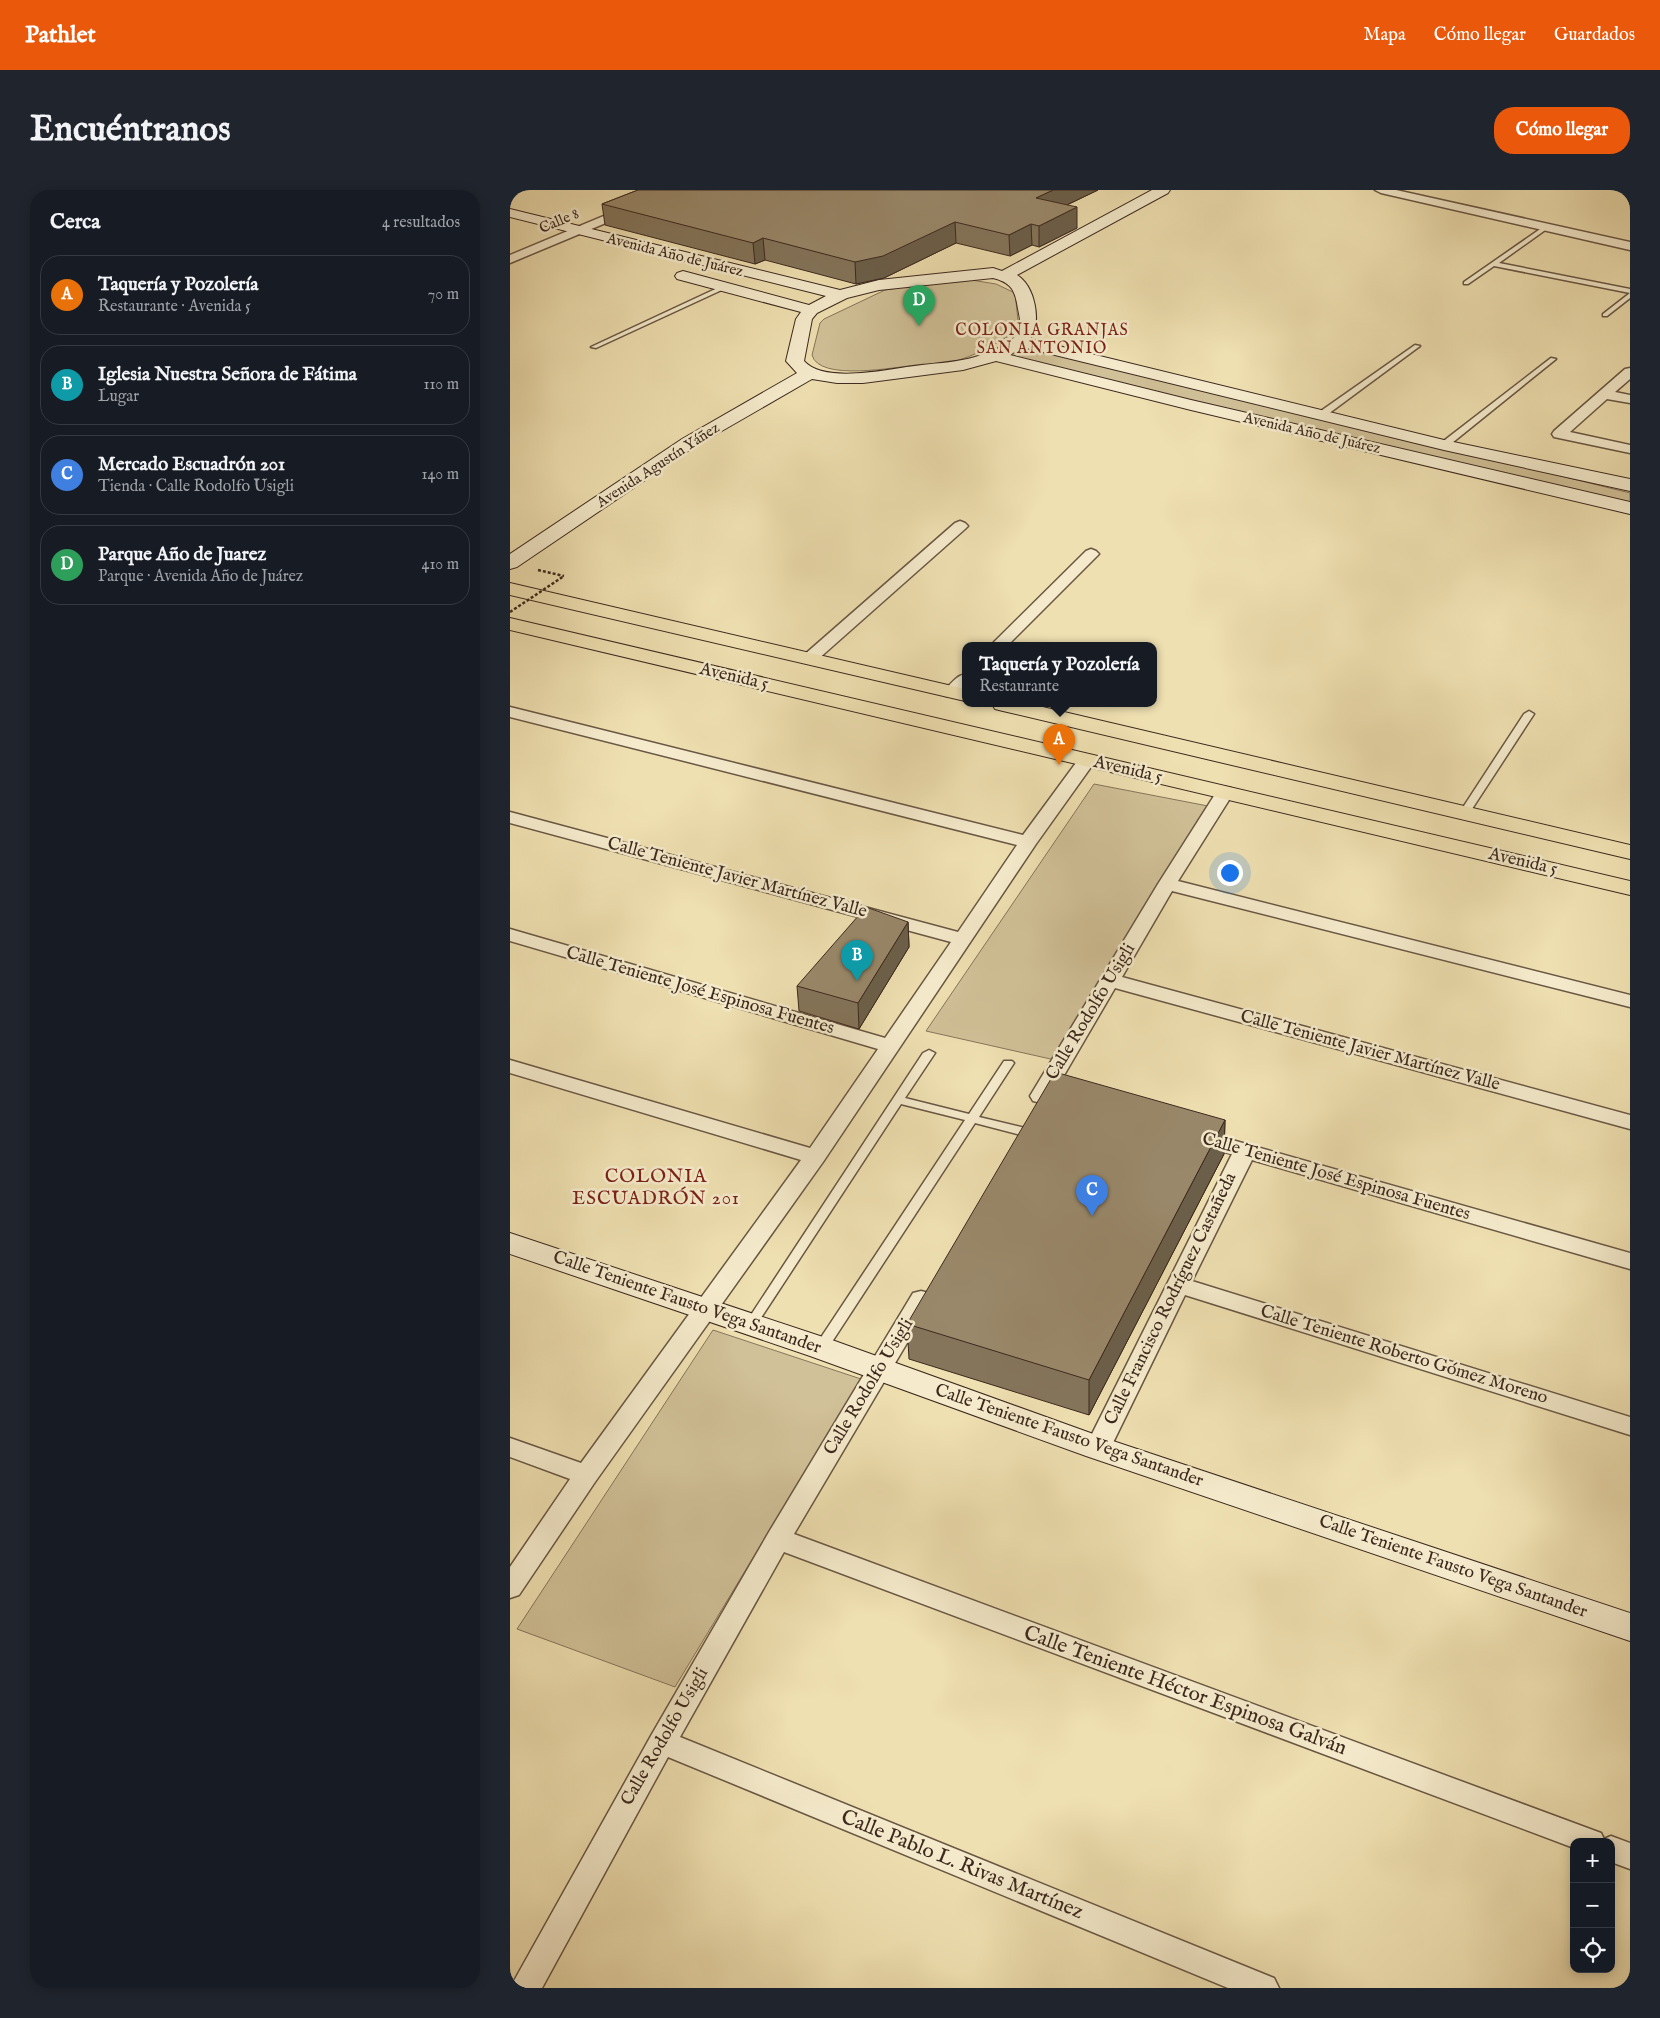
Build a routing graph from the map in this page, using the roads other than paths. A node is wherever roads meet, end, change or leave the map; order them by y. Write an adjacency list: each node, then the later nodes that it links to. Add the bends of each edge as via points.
1 (676, 190): 6 (street, Calle 8)
2 (1163, 190): 14 (main road)
3 (1386, 190): 5 (street)
4 (510, 213): 6 (main road, Avenida Año de Juárez)
5 (1546, 227): 9 (street); 12 (lane)
6 (579, 230): 8 (street, Calle 8); 18 (main road, Avenida Año de Juárez)
7 (527, 235): 8 (main road, Avenida Año de Juárez)
8 (553, 241): 10 (main road, Avenida Año de Juárez); 11 (street, Calle 8)
9 (1630, 246)
10 (580, 249)
11 (510, 259)
12 (1493, 264): 15 (lane); 17 (lane)
13 (664, 271): 16 (main road, Avenida Año de Juárez)
14 (1004, 276): 18 (main road, via 975,274 879,284); 22 (main road, via 1013,279 1024,291 1028,327)
15 (1466, 283)
16 (724, 287): 20 (main road, Avenida Año de Juárez); 24 (lane)
17 (1630, 291)
18 (841, 295): 20 (main road)
19 (1630, 295): 21 (lane)
20 (811, 310): 28 (main road, via 804,319 794,361)
21 (1606, 315)
22 (1019, 341): 25 (main road); 31 (main road, Avenida Año de Juárez)
23 (1417, 346): 31 (lane)
24 (594, 347)
25 (995, 356): 28 (main road, via 964,365 858,378); 35 (main road, Avenida Año de Juárez)
26 (1553, 359): 32 (lane)
27 (1630, 372): 29 (street)
28 (810, 373): 38 (main road, Avenida Agustín Yáñez, via 688,443)
29 (1604, 394): 30 (street); 33 (street, via 1559,434)
30 (1630, 399)
31 (1321, 415): 32 (main road, Avenida Año de Juárez)
32 (1444, 445): 34 (main road, Avenida Año de Juárez)
33 (1630, 449)
34 (1630, 485)
35 (1630, 508)
36 (960, 526): 42 (street)
37 (1091, 554): 41 (street)
38 (510, 563)
39 (510, 589): 42 (main road, Avenida 5)
40 (510, 624): 47 (main road, Avenida 5)
41 (1002, 642)
42 (810, 658): 43 (main road, Avenida 5)
43 (961, 688)
44 (1016, 707): 49 (main road, Avenida 5)
45 (510, 712): 51 (street)
46 (1529, 714): 49 (lane)
47 (1087, 760): 48 (main road, Avenida 5); 51 (street)
48 (1225, 792): 53 (street, Calle Rodolfo Usigli); 54 (main road, Avenida 5)
49 (1465, 812): 52 (main road, Avenida 5)
50 (510, 817): 56 (street, Calle Teniente Javier Martínez Valle)
51 (1028, 842): 56 (street)
52 (1630, 852)
53 (1167, 884): 57 (street, Calle Rodolfo Usigli); 58 (street)
54 (1630, 888)
55 (510, 936): 59 (street, Calle Teniente José Espinosa Fuentes)
56 (963, 939): 59 (street)
57 (1109, 980): 65 (street, Calle Teniente Javier Martínez Valle); 67 (street, Calle Rodolfo Usigli, via 1053,1095)
58 (1630, 1001)
59 (890, 1046): 69 (street)
60 (929, 1053): 63 (lane)
61 (1008, 1063): 64 (lane)
62 (510, 1066): 69 (street)
63 (899, 1100): 64 (lane); 75 (lane)
64 (972, 1119): 67 (lane); 76 (lane)
65 (1630, 1122)
66 (1177, 1131): 68 (street, Calle Teniente José Espinosa Fuentes)
67 (1016, 1139)
68 (1244, 1151): 71 (street, Calle Teniente José Espinosa Fuentes); 73 (street, Calle Francisco Rodríguez Castañeda)
69 (816, 1157): 74 (street)
70 (510, 1242): 74 (main road, Calle Teniente Fausto Vega Santander)
71 (1630, 1261)
72 (935, 1276): 77 (street, Calle Rodolfo Usigli)
73 (1178, 1285): 78 (street, Calle Teniente Roberto Gómez Moreno); 80 (street, Calle Francisco Rodríguez Castañeda)
74 (705, 1309): 75 (main road, Calle Teniente Fausto Vega Santander); 81 (street)
75 (751, 1324): 76 (main road, Calle Teniente Fausto Vega Santander)
76 (821, 1348): 77 (main road, Calle Teniente Fausto Vega Santander)
77 (880, 1370): 80 (main road, Calle Teniente Fausto Vega Santander); 82 (street, Calle Rodolfo Usigli)
78 (1630, 1426)
79 (510, 1447): 81 (street)
80 (1098, 1448): 84 (main road, Calle Teniente Fausto Vega Santander)
81 (586, 1475): 83 (street)
82 (778, 1539): 85 (street, Calle Rodolfo Usigli); 86 (street, Calle Teniente Héctor Espinosa Galván)
83 (510, 1588)
84 (1630, 1627)
85 (662, 1742): 89 (street, Calle Rodolfo Usigli); 90 (street, Calle Pablo L. Rivas Martínez)
86 (1580, 1838)
87 (1615, 1850): 88 (street)
88 (1630, 1856)
89 (525, 1988)
90 (1263, 1988)

